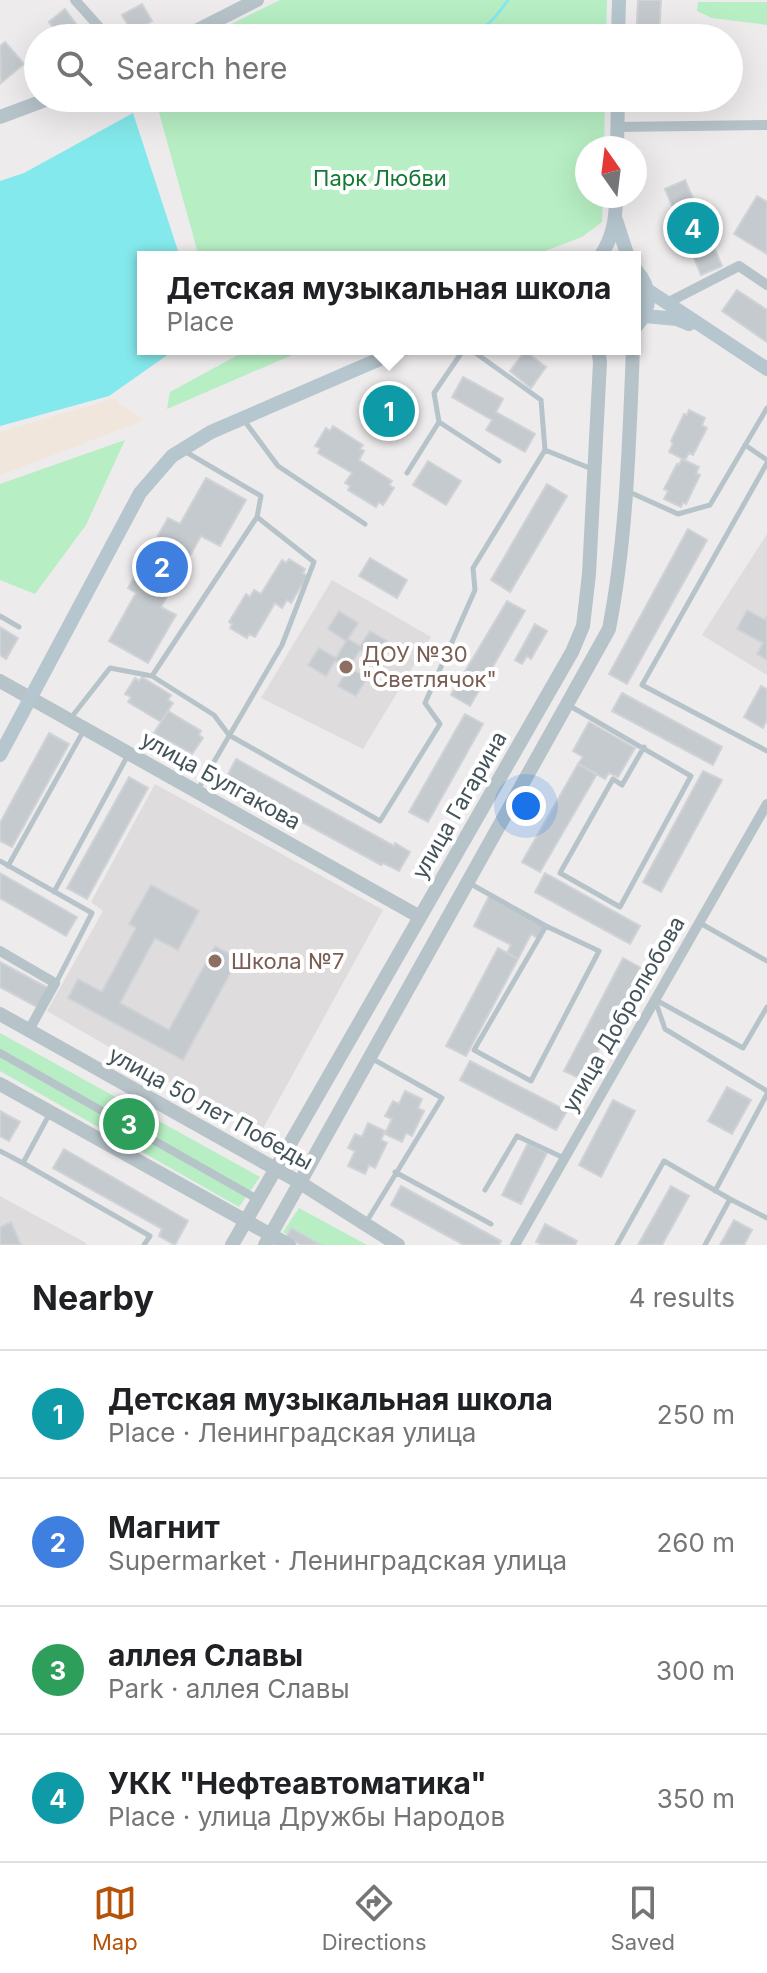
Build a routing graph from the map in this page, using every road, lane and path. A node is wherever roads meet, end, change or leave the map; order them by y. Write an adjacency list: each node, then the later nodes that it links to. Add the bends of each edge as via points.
1 (75, 0): 4 (street)
2 (257, 0): 5 (street)
3 (619, 0): 6 (main road)
4 (96, 24)
5 (210, 24)
6 (618, 24)
7 (24, 108): 9 (street)
8 (618, 112): 11 (main road)
9 (0, 117)
10 (767, 125): 11 (street)
11 (617, 127): 12 (main road)
12 (617, 136)
13 (616, 208): 14 (main road)
14 (616, 219): 15 (main road); 16 (main road)
15 (604, 251)
16 (626, 251)
17 (641, 276): 19 (main road)
18 (767, 285): 20 (street, via 739,266)
19 (649, 291): 20 (main road); 21 (main road)
20 (667, 303): 23 (main road)
21 (641, 320)
22 (641, 322): 23 (main road, via 677,319)
23 (716, 334): 29 (main road)
24 (389, 355): 31 (main road)
25 (462, 355): 32 (lane, via 434,393)
26 (476, 355): 35 (lane, via 541,400)
27 (599, 355): 38 (street, улица Гагарина)
28 (633, 355): 40 (street, улица Гагарина)
29 (767, 369)
30 (767, 408): 33 (lane)
31 (242, 418): 34 (main road); 42 (lane, via 278,466)
32 (439, 422): 36 (lane); 39 (lane)
33 (745, 445): 37 (lane); 40 (lane, via 710,505 678,514)
34 (182, 449): 41 (lane, via 261,496); 47 (main road, via 140,493)
35 (545, 450): 38 (lane); 51 (lane, via 473,568 475,590 425,703 440,724 380,821)
36 (499, 461)
37 (767, 462): 53 (lane, via 642,685)
38 (595, 471): 62 (street, улица Гагарина, via 583,626)
39 (407, 473)
40 (626, 491): 48 (street, улица Гагарина, via 609,629)
41 (257, 517): 45 (lane); 51 (lane, via 314,562 282,645)
42 (365, 524)
43 (0, 616): 44 (lane)
44 (19, 627)
45 (152, 676): 49 (lane, via 110,668); 51 (lane, via 214,715)
46 (0, 681): 47 (street, улица Булгакова)
47 (32, 699): 49 (street, улица Булгакова); 55 (main road)
48 (568, 705): 52 (lane); 60 (street, улица Гагарина)
49 (69, 720): 50 (street, улица Булгакова)
50 (85, 728): 54 (street, улица Булгакова); 59 (lane)
51 (229, 735): 56 (lane)
52 (644, 747): 52 (lane, via 622,785 613,779 560,873 620,907 691,776)
53 (767, 751)
54 (129, 753): 56 (street, улица Булгакова); 61 (lane)
55 (0, 755)
56 (196, 791): 62 (street, улица Булгакова)
57 (767, 804): 63 (street, улица Добролюбова)
58 (0, 861): 59 (lane)
59 (8, 866): 61 (lane)
60 (468, 882): 64 (lane); 73 (street, улица Гагарина)
61 (54, 892): 67 (lane, via 92,913)
62 (420, 917): 80 (street, улица Гагарина)
63 (699, 923): 66 (lane); 68 (street, улица Добролюбова)
64 (546, 926): 64 (lane, via 474,1050 531,1081 599,951)
65 (0, 951): 67 (street)
66 (767, 961)
67 (55, 983): 71 (street)
68 (655, 1000): 69 (lane, via 743,1048); 75 (lane, via 665,1029); 78 (street, улица Добролюбова)
69 (767, 1007)
70 (0, 1014): 71 (street, улица 50 лет Победы)
71 (29, 1030): 80 (street, улица 50 лет Победы)
72 (0, 1053): 86 (street)
73 (370, 1057): 81 (lane, via 442,1098); 82 (street, улица Гагарина)
74 (0, 1084): 76 (street)
75 (767, 1092): 84 (lane)
76 (51, 1112): 79 (lane); 88 (street)
77 (0, 1151): 79 (lane)
78 (564, 1158): 83 (lane, via 517,1136); 96 (street, улица Добролюбова)
79 (23, 1163): 92 (lane, via 150,1236)
80 (276, 1170): 82 (street, улица 50 лет Победы); 86 (street, улица Гагарина)
81 (395, 1172): 89 (lane); 90 (lane)
82 (299, 1182): 90 (street, улица 50 лет Победы); 91 (street, улица Гагарина)
83 (485, 1190)
84 (715, 1191): 85 (lane); 97 (lane, via 664,1161)
85 (730, 1199): 87 (lane); 98 (lane)
86 (259, 1200): 88 (street, улица Гагарина)
87 (767, 1218)
88 (245, 1221): 91 (street); 93 (street, улица Гагарина)
89 (491, 1224)
90 (364, 1225): 95 (street, улица 50 лет Победы)
91 (268, 1240): 94 (street)
92 (144, 1245)
93 (232, 1245)
94 (289, 1245)
95 (398, 1245)
96 (515, 1245)
97 (617, 1245)
98 (705, 1245)

